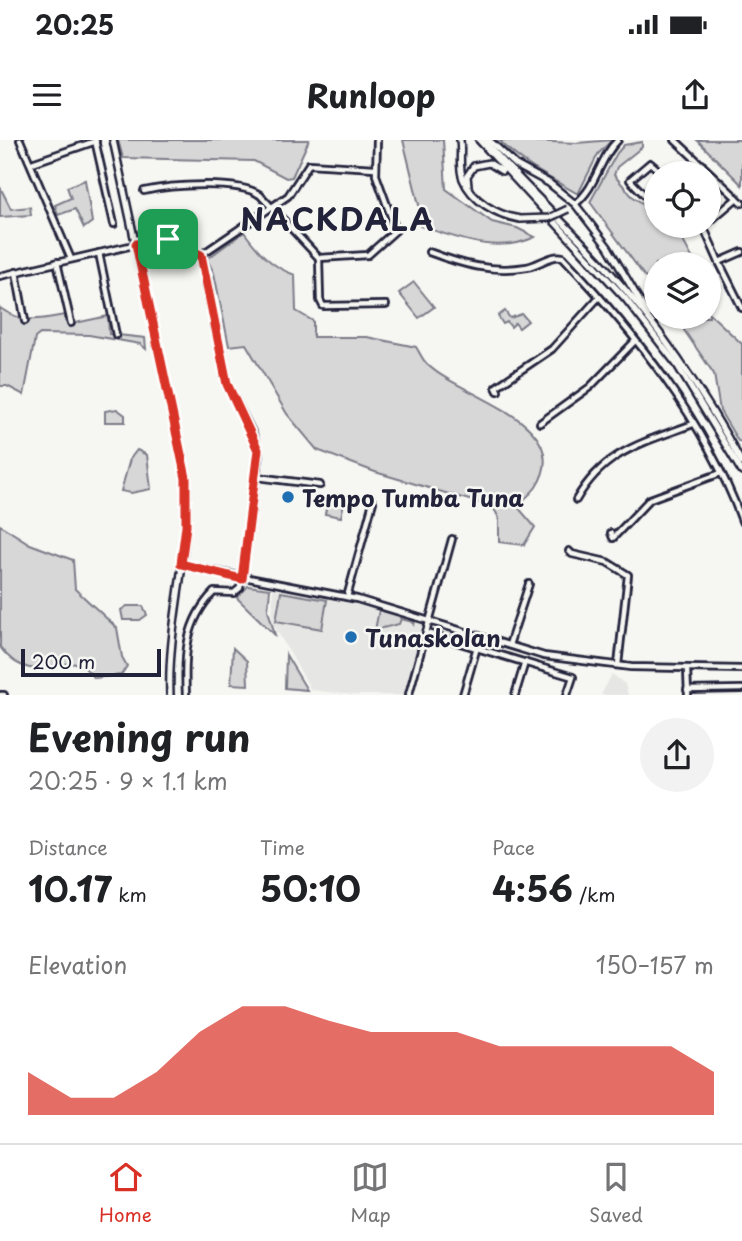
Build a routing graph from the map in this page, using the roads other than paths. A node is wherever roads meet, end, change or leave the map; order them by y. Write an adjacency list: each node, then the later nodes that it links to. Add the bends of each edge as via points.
1 (20, 140): 10 (street)
2 (96, 140): 10 (street); 22 (street)
3 (113, 140): 23 (main road)
4 (377, 140): 11 (street)
5 (460, 140): 15 (main road, via 462,174)
6 (484, 140): 14 (main road); 19 (main road); 40 (main road, via 611,272)
7 (618, 140): 19 (street)
8 (676, 140): 9 (street)
9 (699, 161)
10 (32, 163): 29 (street)
11 (375, 168): 20 (street, via 309,164 288,196); 28 (street, via 395,233 363,257)
12 (644, 168): 17 (street, via 629,180)
13 (721, 182): 18 (street)
14 (522, 188): 15 (main road, via 497,167 484,163 468,172); 47 (main road, via 578,244 653,334)
15 (469, 189): 19 (main road, bridge, via 493,210 520,219 549,218)
16 (144, 191): 20 (street, via 170,185 247,189)
17 (644, 194)
18 (740, 201): 21 (street)
19 (575, 204): 40 (main road, via 608,247)
20 (271, 208): 27 (street); 28 (street)
21 (721, 214)
22 (114, 224)
23 (136, 244): 26 (street); 27 (street, via 168,239); 57 (main road, via 187,498)
24 (429, 252): 35 (street, via 478,268 516,268 563,257)
25 (742, 252): 30 (street)
26 (99, 253): 29 (street); 41 (street)
27 (201, 255): 49 (street, via 227,384 258,450)
28 (319, 258): 36 (street, via 321,304)
29 (71, 259): 31 (street)
30 (721, 261)
31 (57, 262): 33 (street); 39 (street)
32 (721, 267): 37 (street)
33 (16, 272): 34 (street); 38 (street)
34 (0, 276)
35 (599, 297): 42 (street); 43 (street, via 552,349 496,387)
36 (386, 305)
37 (742, 308)
38 (25, 321)
39 (71, 323)
40 (657, 330): 46 (main road)
41 (116, 335)
42 (635, 341): 44 (street, via 590,387); 45 (street)
43 (498, 391)
44 (540, 423)
45 (692, 424): 48 (street); 51 (street, via 617,453)
46 (742, 463)
47 (742, 472)
48 (721, 473): 53 (street); 54 (street, via 650,499 612,538)
49 (257, 477): 50 (street); 58 (street)
50 (320, 485)
51 (576, 500)
52 (373, 502): 60 (street)
53 (742, 520)
54 (611, 533)
55 (452, 539): 61 (street)
56 (569, 551): 66 (street, via 607,562 628,575)
57 (181, 564): 58 (street); 72 (main road, via 170,650)
58 (242, 579): 60 (street); 73 (street, via 238,591 214,592 193,616)
59 (529, 584): 63 (street)
60 (347, 597): 61 (street)
61 (430, 620): 62 (street); 63 (street)
62 (427, 633): 64 (street); 71 (street)
63 (509, 645): 66 (street, via 544,656)
64 (477, 647): 65 (street); 74 (street)
65 (526, 662): 75 (street); 76 (street, via 573,677)
66 (618, 666): 67 (street)
67 (687, 668): 68 (street); 70 (street)
68 (742, 669)
69 (742, 689): 70 (street)
70 (687, 692)
71 (409, 694)
72 (170, 695)
73 (186, 695)
74 (463, 695)
75 (515, 695)
76 (567, 695)

